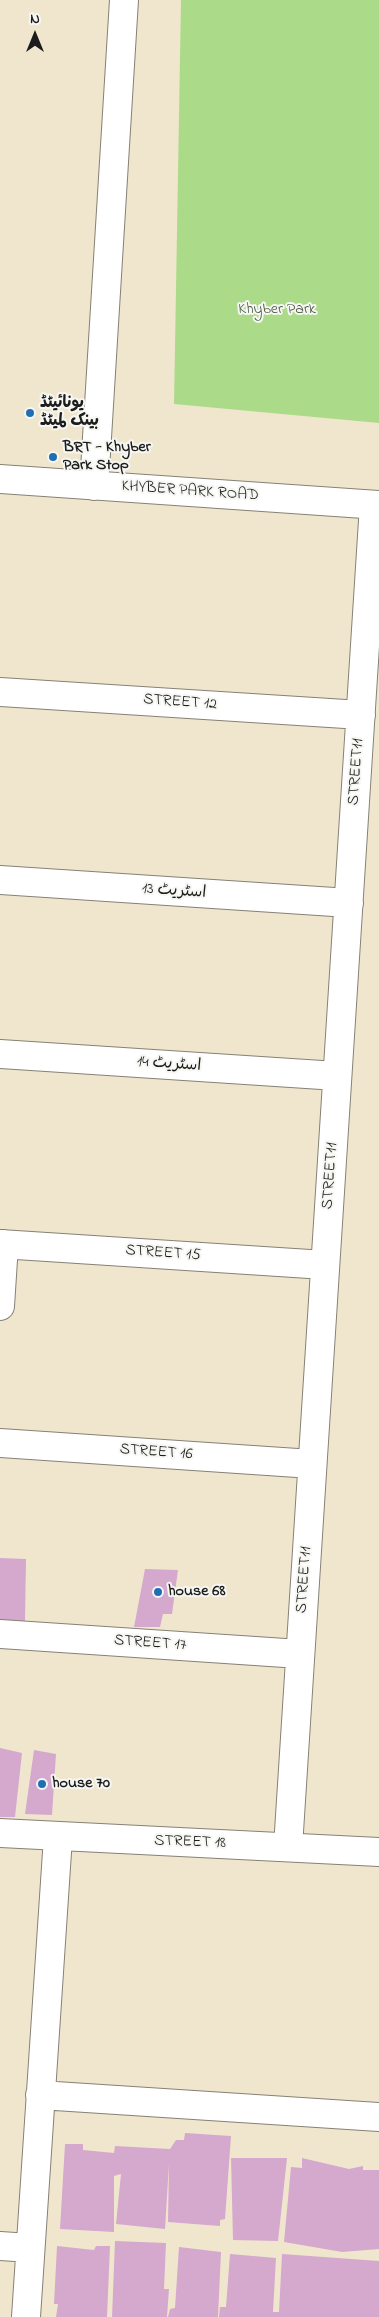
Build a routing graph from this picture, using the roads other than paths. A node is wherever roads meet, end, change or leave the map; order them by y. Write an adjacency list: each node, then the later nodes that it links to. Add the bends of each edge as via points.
1 (124, 0): 3 (street)
2 (0, 479): 3 (street, KHYBER PARK ROAD)
3 (94, 486): 4 (street, KHYBER PARK ROAD)
4 (377, 505): 6 (street, STREET11)
5 (0, 692): 6 (street, STREET 12)
6 (361, 715): 8 (street, STREET11)
7 (0, 880): 8 (street, اسٹریٹ 13)
8 (349, 903): 10 (street, STREET11)
9 (0, 1054): 10 (street, اسٹریٹ 14)
10 (337, 1076): 12 (street, STREET11)
11 (2, 1244): 12 (street, STREET 15); 13 (street)
12 (325, 1265): 15 (street, STREET11)
13 (0, 1306)
14 (0, 1443): 15 (street, STREET 16)
15 (312, 1464): 17 (street, STREET11)
16 (0, 1634): 17 (street, STREET 17)
17 (300, 1654): 20 (street, STREET11)
18 (0, 1834): 19 (street, STREET 18)
19 (58, 1837): 20 (street, STREET 18); 22 (street)
20 (288, 1847): 21 (street, STREET 18)
21 (379, 1852)
22 (40, 2096): 23 (street); 25 (street)
23 (379, 2117)
24 (0, 2246): 25 (street)
25 (30, 2248): 26 (street)
26 (26, 2317)

